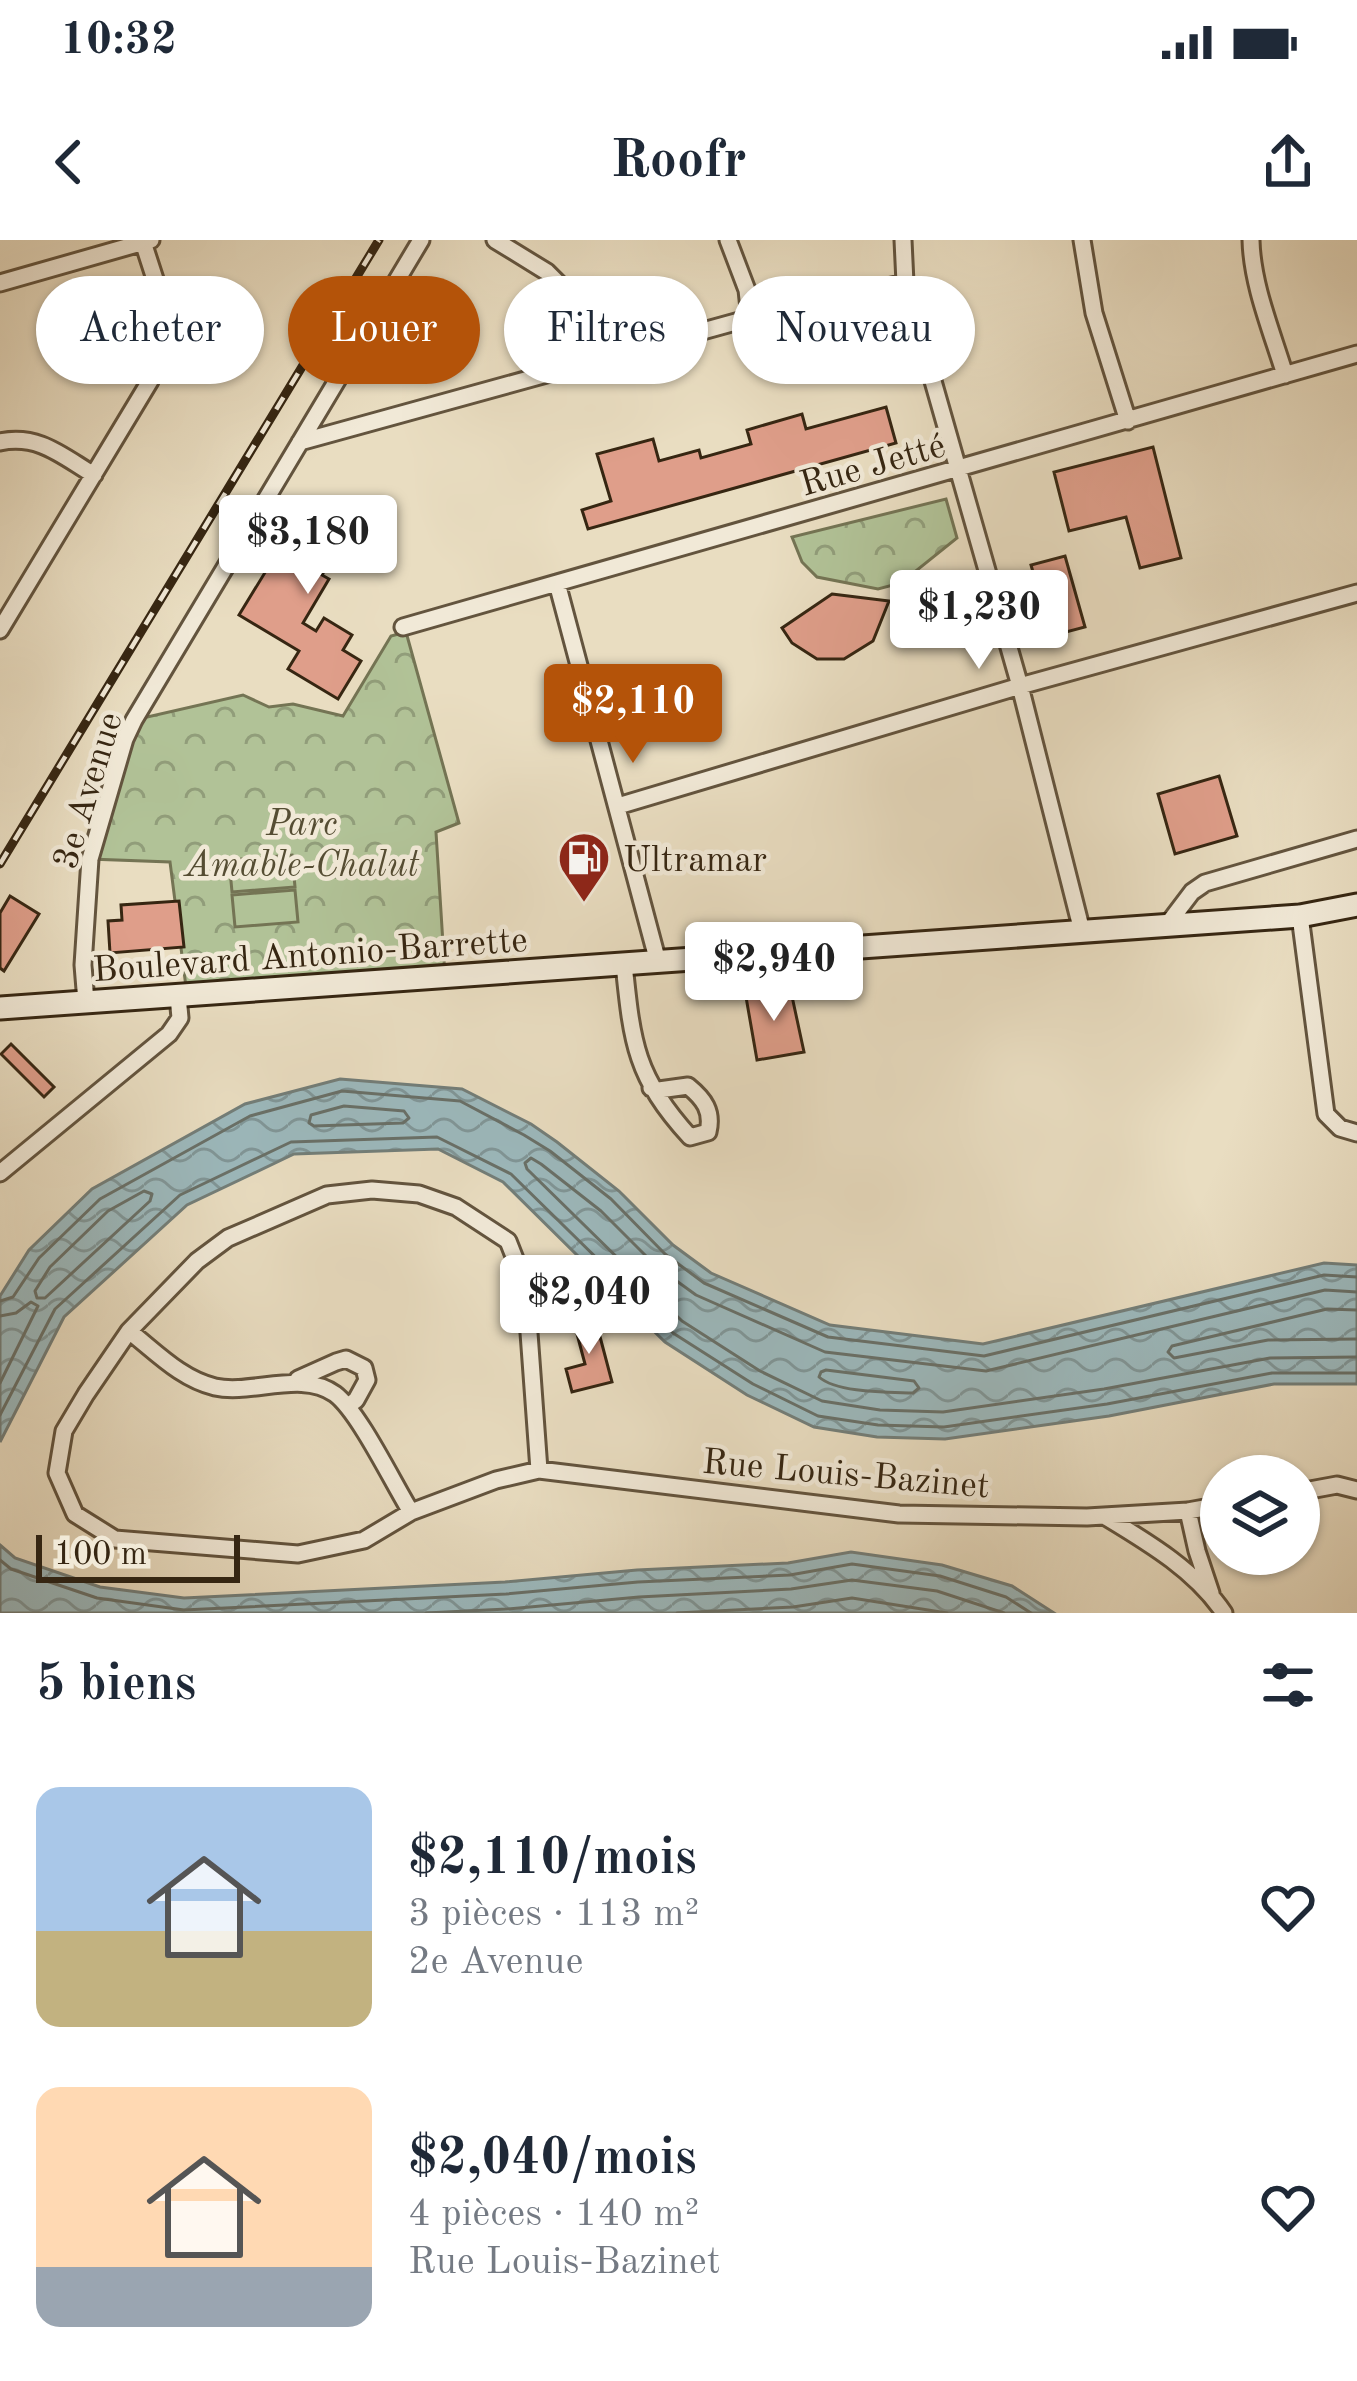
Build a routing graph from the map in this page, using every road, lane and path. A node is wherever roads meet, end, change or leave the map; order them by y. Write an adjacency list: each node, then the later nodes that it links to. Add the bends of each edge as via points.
1 (422, 240): 18 (street, 3e Avenue)
2 (495, 240): 8 (street)
3 (728, 240): 9 (street)
4 (903, 240): 10 (street)
5 (1082, 240): 16 (street, via 1094,313)
6 (1251, 240): 13 (street)
7 (147, 241): 11 (street); 20 (street, via 165,345)
8 (551, 276)
9 (742, 276)
10 (905, 276)
11 (0, 283)
12 (1357, 354): 13 (street, Rue Jetté)
13 (1286, 375): 16 (street, Rue Jetté)
14 (512, 384): 18 (street)
15 (932, 384): 19 (street)
16 (1128, 421): 19 (street, Rue Jetté)
17 (0, 442): 20 (street, via 31,440)
18 (301, 442): 35 (street, 3e Avenue, via 125,739 90,859)
19 (959, 469): 21 (street, Rue Jetté); 25 (street)
20 (94, 475): 24 (street)
21 (557, 584): 23 (street, Rue Jetté); 26 (street)
22 (1357, 593): 25 (street)
23 (403, 627)
24 (0, 630)
25 (1020, 686): 26 (street); 31 (street)
26 (618, 806): 32 (street)
27 (1357, 839): 30 (street, via 1205,883)
28 (1357, 905): 29 (street, Boulevard Antonio-Barrette)
29 (1300, 916): 30 (street, Boulevard Antonio-Barrette); 38 (street, via 1326,1114)
30 (1166, 925): 31 (street, Boulevard Antonio-Barrette)
31 (1082, 931): 32 (street, Boulevard Antonio-Barrette)
32 (658, 962): 33 (street, Boulevard Antonio-Barrette)
33 (625, 964): 34 (street, Boulevard Antonio-Barrette); 37 (street, via 631,1028)
34 (178, 996): 35 (street, Boulevard Antonio-Barrette); 39 (street, via 180,1018 169,1034)
35 (86, 1002): 36 (street, Boulevard Antonio-Barrette)
36 (0, 1008)
37 (651, 1088)
38 (1349, 1130)
39 (0, 1173)
40 (129, 1331): 41 (street, via 190,1380 220,1388); 43 (street, Rue Louis-Bazinet, via 228,1238 327,1195 419,1194 457,1207 508,1241 520,1269); 48 (street, Rue Louis-Bazinet, via 64,1431 57,1473 75,1514 115,1539 298,1554 364,1540)
41 (284, 1384): 42 (street, via 315,1385); 42 (street, via 346,1360 364,1368 368,1380)
42 (348, 1406): 48 (street)
43 (539, 1470): 48 (street, Rue Louis-Bazinet); 49 (street, Rue Louis-Bazinet, via 899,1514)
44 (1320, 1488): 45 (street)
45 (1357, 1490)
46 (1200, 1508): 47 (street, Rue Louis-Bazinet)
47 (1187, 1510): 49 (street, Rue Louis-Bazinet); 50 (street)
48 (411, 1512)
49 (1103, 1515): 50 (street)
50 (1212, 1596): 51 (street)
51 (1224, 1613)

